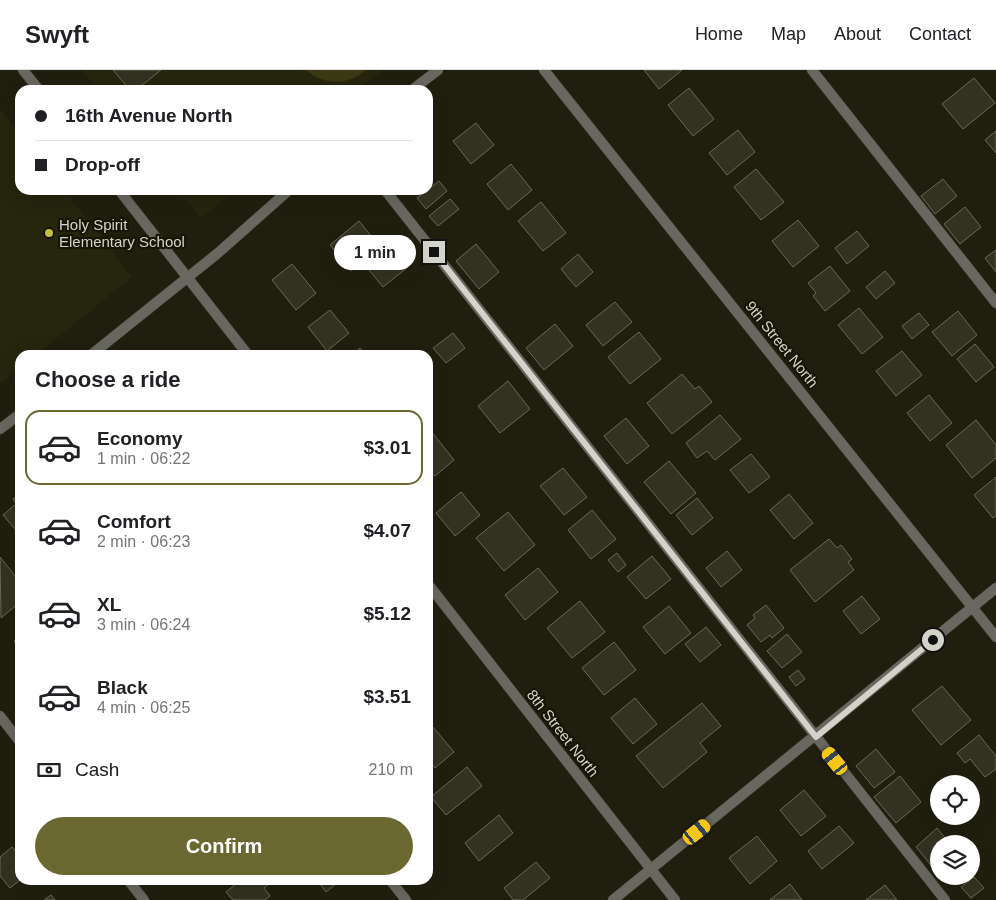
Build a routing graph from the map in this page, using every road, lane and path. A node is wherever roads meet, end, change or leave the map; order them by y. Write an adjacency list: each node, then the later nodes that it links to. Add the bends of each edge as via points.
1 (23, 70): 5 (street)
2 (438, 70): 6 (street)
3 (544, 70): 18 (street, 9th Street North)
4 (812, 70): 11 (street)
5 (35, 85)
6 (418, 85)
7 (122, 195): 10 (street)
8 (283, 195): 10 (street)
9 (389, 195): 22 (street)
10 (187, 277): 12 (street); 13 (street)
11 (996, 303)
12 (97, 350)
13 (244, 350)
14 (15, 418): 15 (street)
15 (0, 429)
16 (996, 588): 18 (street)
17 (433, 590): 23 (street, 8th Street North)
18 (973, 608): 19 (street, 9th Street North); 22 (street)
19 (996, 637)
20 (0, 716): 21 (street)
21 (15, 736)
22 (816, 737): 23 (street); 30 (street)
23 (651, 869): 28 (street); 29 (street, 8th Street North)
24 (132, 885): 26 (street)
25 (394, 885): 27 (street)
26 (144, 900)
27 (406, 900)
28 (613, 900)
29 (675, 900)
30 (945, 900)

